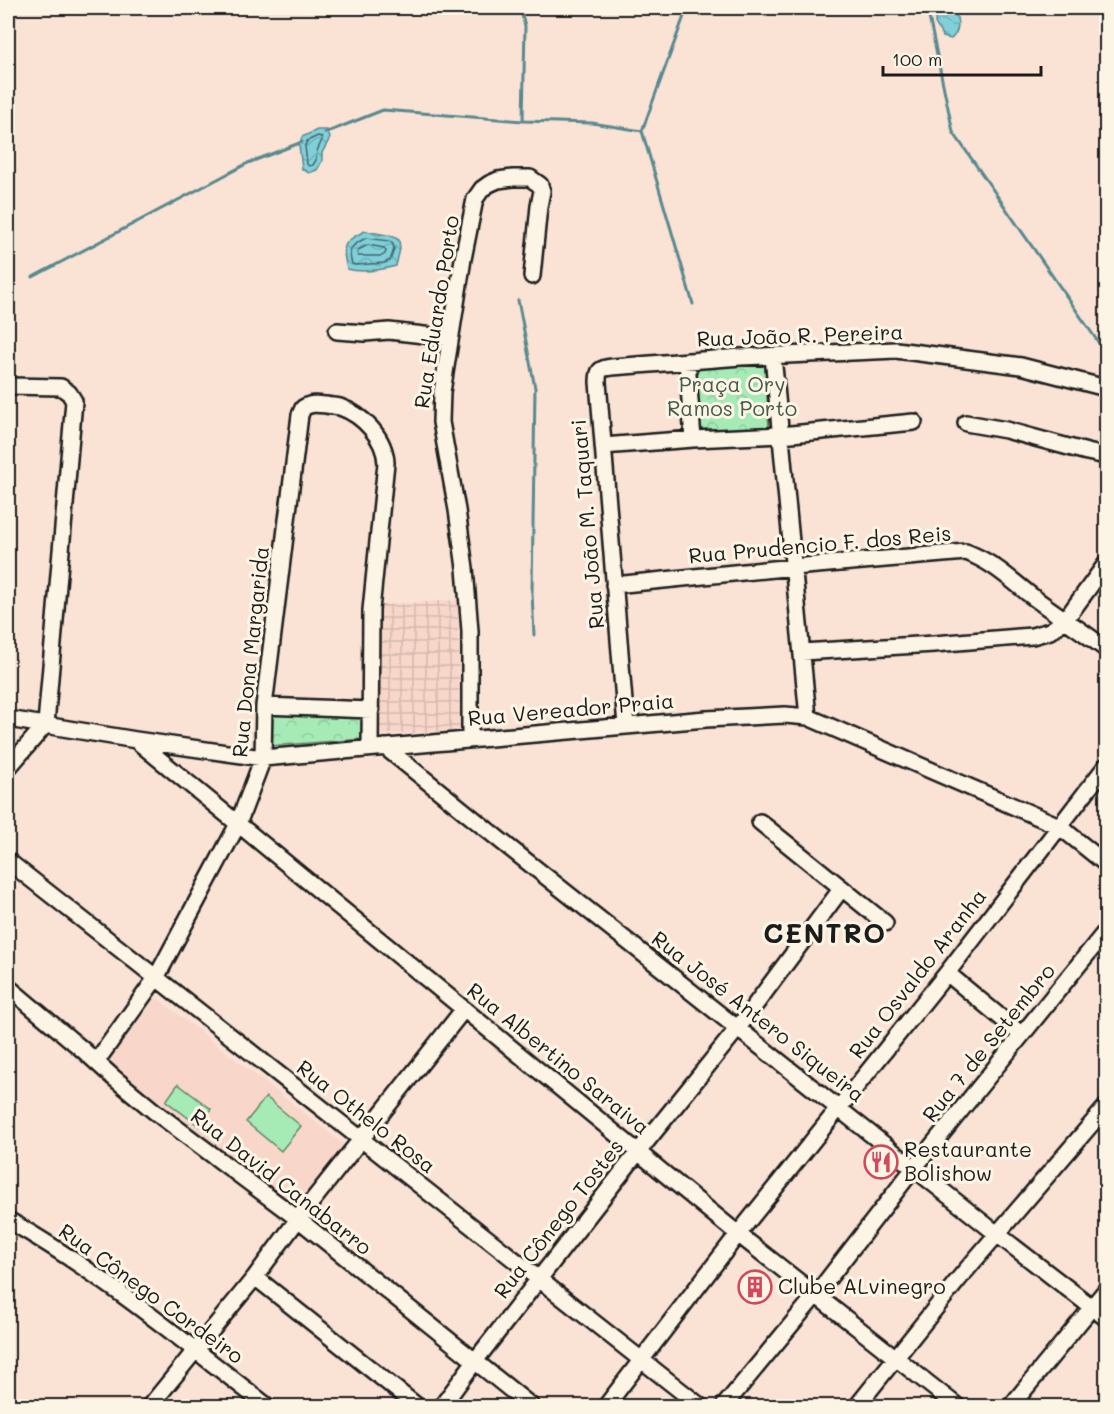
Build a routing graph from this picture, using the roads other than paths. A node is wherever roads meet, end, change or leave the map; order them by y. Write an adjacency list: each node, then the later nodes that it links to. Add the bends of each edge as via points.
1 (532, 276): 3 (street, Rua Eduardo Porto, via 540,185 530,178 498,180 482,189 475,199)
2 (337, 331): 3 (street, via 390,331)
3 (450, 338): 27 (street, Rua Eduardo Porto, via 441,422 465,568 470,631)
4 (773, 356): 5 (street, Rua João R. Pereira); 8 (street, Rua João R. Pereira, via 896,350 1021,366); 11 (street)
5 (687, 361): 6 (street, Rua João R. Pereira); 12 (street)
6 (651, 365): 13 (street, Rua João M. Taquari, via 599,371)
7 (8, 386): 25 (street, via 61,387 74,401)
8 (1107, 388)
9 (914, 422): 11 (street)
10 (966, 423): 14 (street)
11 (781, 435): 12 (street); 16 (street)
12 (693, 439): 13 (street)
13 (603, 446): 17 (street, Rua João M. Taquari)
14 (1107, 456)
15 (1107, 564): 18 (street)
16 (794, 567): 17 (street, Rua Prudencio F. dos Reis); 18 (street, Rua Prudencio F. dos Reis, via 966,552 1007,575); 20 (street)
17 (614, 585): 26 (street, Rua João M. Taquari)
18 (1066, 620): 19 (street, Rua Prudencio F. dos Reis); 20 (street, via 1050,631 1032,636)
19 (1107, 649)
20 (802, 652): 23 (street)
21 (264, 706): 22 (street); 22 (street, Rua Dona Margarida, via 300,415 303,408 316,404 339,407 353,414 369,426 386,452 371,610); 30 (street, Rua Dona Margarida)
22 (370, 710): 29 (street, via 369,730)
23 (808, 717): 26 (street, Rua Vereador Praia, via 785,715); 35 (street, Rua Vereador Praia)
24 (8, 719): 25 (street, Rua Vereador Praia)
25 (46, 724): 28 (street, Rua Vereador Praia); 32 (street)
26 (626, 726): 27 (street, Rua Vereador Praia)
27 (470, 739): 29 (street, Rua Vereador Praia)
28 (136, 740): 30 (street, Rua Vereador Praia); 34 (street, Rua Albertino Saraiva)
29 (377, 748): 30 (street, Rua Vereador Praia); 45 (street, Rua José Antero Siqueira)
30 (263, 758): 34 (street, Rua Dona Margarida)
31 (1107, 766): 35 (street, Rua Osvaldo Aranha)
32 (8, 768)
33 (760, 822): 38 (street)
34 (238, 824): 42 (street, Rua Dona Margarida); 44 (street, Rua Albertino Saraiva)
35 (1059, 826): 37 (street, Rua Vereador Praia); 41 (street, Rua Osvaldo Aranha)
36 (8, 861): 42 (street, Rua Othelo Rosa)
37 (1107, 864)
38 (842, 888): 39 (street); 45 (street, Rua Cônego Tostes)
39 (885, 923)
40 (1107, 931): 46 (street, Rua 7 de Setembro)
41 (947, 973): 46 (street); 49 (street, Rua Osvaldo Aranha)
42 (156, 978): 47 (street, Rua Dona Margarida); 50 (street, Rua Othelo Rosa)
43 (8, 987): 47 (street, Rua David Canabarro)
44 (464, 1009): 50 (street); 51 (street, Rua Albertino Saraiva)
45 (738, 1028): 49 (street, Rua José Antero Siqueira); 51 (street, Rua Cônego Tostes)
46 (1022, 1035): 52 (street, Rua 7 de Setembro)
47 (96, 1062): 53 (street, Rua David Canabarro, via 154,1111)
48 (1107, 1107): 56 (street)
49 (838, 1108): 52 (street, Rua José Antero Siqueira); 55 (street, Rua Osvaldo Aranha)
50 (360, 1140): 53 (street); 58 (street, Rua Othelo Rosa)
51 (638, 1152): 55 (street, Rua Albertino Saraiva); 58 (street, Rua Cônego Tostes)
52 (914, 1168): 56 (street, Rua José Antero Siqueira); 60 (street, Rua 7 de Setembro)
53 (298, 1219): 57 (street); 66 (street, Rua David Canabarro)
54 (8, 1220): 63 (street, Rua Cônego Cordeiro, via 118,1291)
55 (738, 1234): 60 (street, Rua Albertino Saraiva); 65 (street, Rua Osvaldo Aranha)
56 (997, 1234): 61 (street, Rua José Antero Siqueira); 64 (street)
57 (255, 1277): 63 (street); 69 (street)
58 (538, 1280): 65 (street, Rua Othelo Rosa); 66 (street, Rua Cônego Tostes)
59 (1107, 1290): 61 (street)
60 (814, 1296): 64 (street, Rua Albertino Saraiva); 74 (street, Rua 7 de Setembro)
61 (1092, 1307): 62 (street, Rua José Antero Siqueira); 77 (street)
62 (1107, 1318)
63 (195, 1350): 67 (street); 68 (street, Rua Cônego Cordeiro)
64 (896, 1358): 75 (street); 76 (street, Rua Albertino Saraiva)
65 (640, 1360): 72 (street, Rua Osvaldo Aranha); 73 (street, Rua Othelo Rosa)
66 (475, 1361): 70 (street, Rua Cônego Tostes); 71 (street, Rua David Canabarro)
67 (150, 1407)
68 (267, 1407)
69 (417, 1407)
70 (442, 1407)
71 (531, 1407)
72 (606, 1407)
73 (700, 1407)
74 (724, 1407)
75 (857, 1407)
76 (957, 1407)
77 (1011, 1407)

